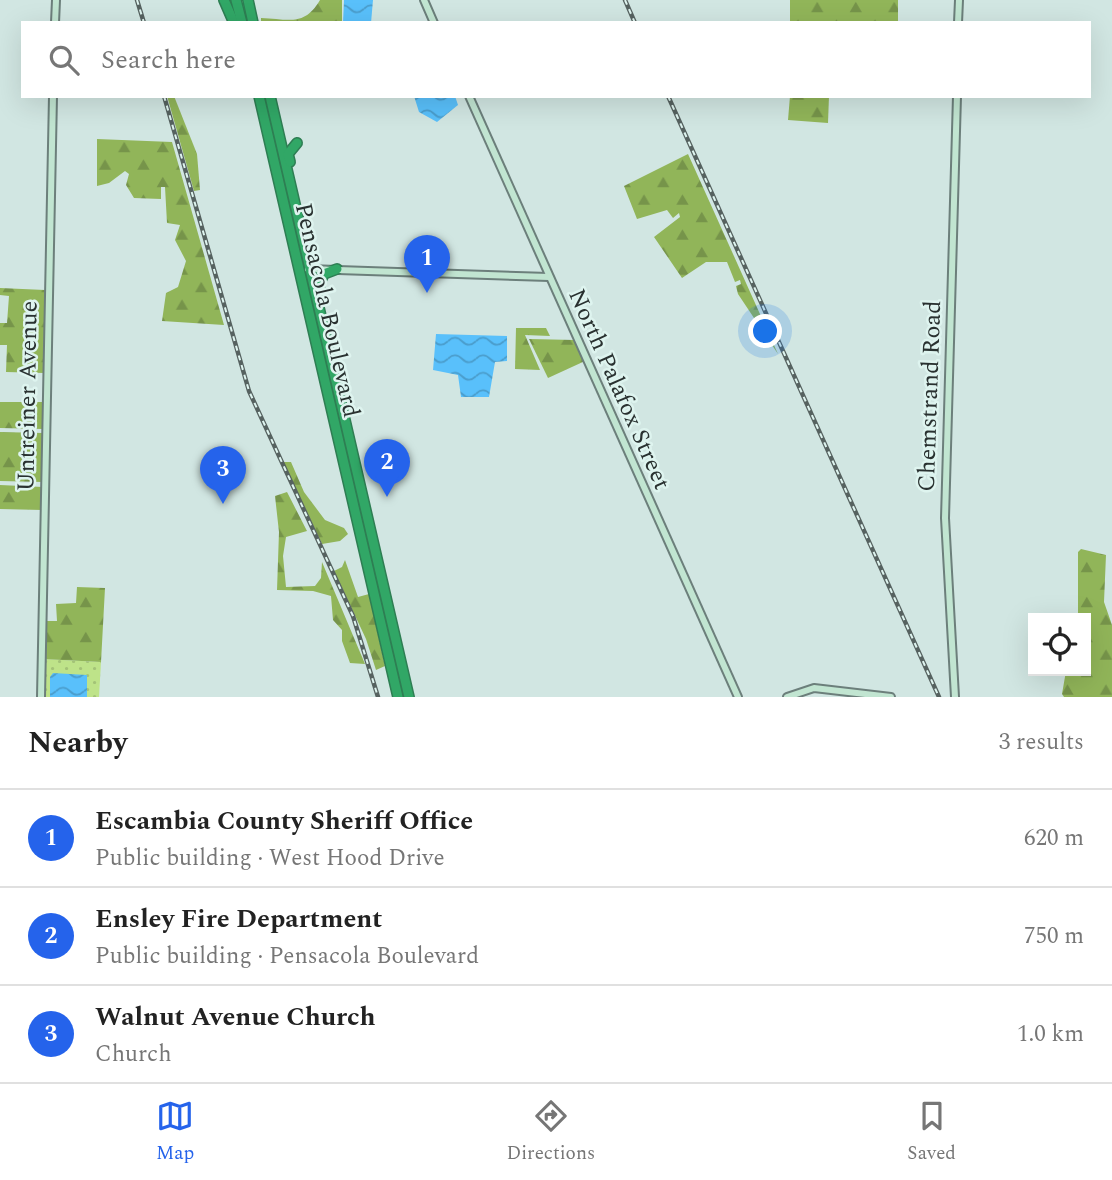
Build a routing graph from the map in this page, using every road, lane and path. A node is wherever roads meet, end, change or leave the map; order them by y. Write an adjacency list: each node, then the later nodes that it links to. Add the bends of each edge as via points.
1 (56, 0): 8 (street)
2 (224, 0): 9 (highway)
3 (236, 0): 10 (highway)
4 (248, 0): 11 (highway)
5 (253, 0): 12 (highway)
6 (425, 0): 13 (street)
7 (959, 0): 14 (street)
8 (55, 21)
9 (233, 21)
10 (241, 21)
11 (254, 21)
12 (255, 21)
13 (434, 21)
14 (958, 21)
15 (53, 98): 37 (street, Untreiner Avenue)
16 (259, 98): 23 (highway, Pensacola Boulevard)
17 (260, 98): 22 (highway, via 272,137)
18 (270, 98): 22 (highway, Pensacola Boulevard)
19 (470, 98): 28 (street, North Palafox Street)
20 (957, 98): 43 (street, Chemstrand Road, via 945,518)
21 (297, 143): 24 (highway, via 288,154 295,181)
22 (282, 146): 24 (highway, Pensacola Boulevard)
23 (277, 180): 25 (highway, via 285,194 302,264); 27 (highway, Pensacola Boulevard)
24 (292, 191): 25 (highway, Pensacola Boulevard)
25 (310, 268): 26 (street); 27 (street); 29 (highway, Pensacola Boulevard)
26 (337, 269): 28 (street); 29 (highway, via 324,274 319,284)
27 (299, 271): 29 (highway, via 309,281 319,325); 30 (highway, Pensacola Boulevard)
28 (549, 278): 40 (street, North Palafox Street)
29 (326, 334): 32 (highway, Pensacola Boulevard)
30 (328, 393): 31 (highway, Pensacola Boulevard); 32 (highway, via 346,455)
31 (344, 462): 33 (highway, via 353,471); 34 (highway, Pensacola Boulevard)
32 (355, 463): 33 (highway, Pensacola Boulevard)
33 (370, 529): 35 (highway, Pensacola Boulevard)
34 (364, 549): 35 (highway, via 377,590); 36 (highway, Pensacola Boulevard)
35 (386, 597): 39 (highway, Pensacola Boulevard)
36 (388, 655): 38 (highway, Pensacola Boulevard); 38 (highway, via 385,662)
37 (41, 697)
38 (398, 697)
39 (410, 697)
40 (738, 697)
41 (787, 697): 42 (street, via 814,688)
42 (891, 697)
43 (955, 697)

